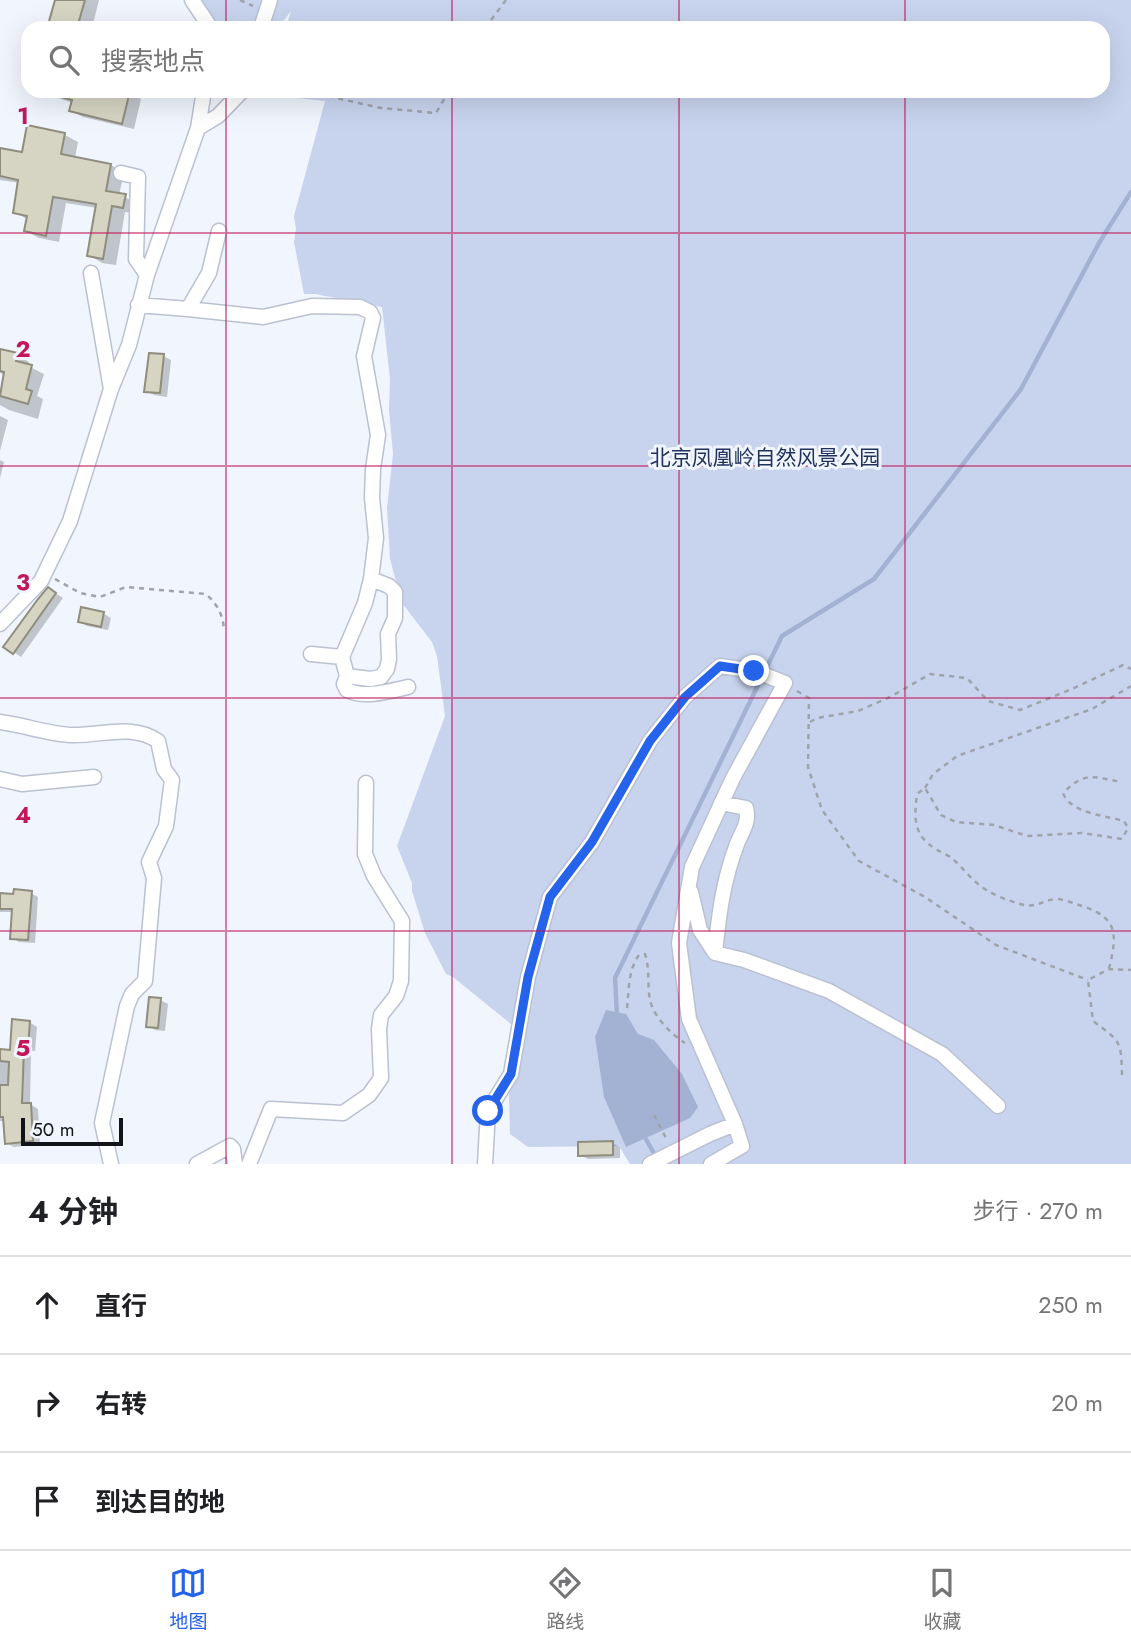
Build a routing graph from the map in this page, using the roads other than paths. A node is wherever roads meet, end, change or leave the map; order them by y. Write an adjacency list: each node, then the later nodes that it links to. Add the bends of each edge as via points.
1 (192, 0): 3 (street)
2 (270, 0): 4 (street)
3 (206, 21)
4 (263, 21)
5 (203, 98): 7 (street)
6 (235, 98): 7 (street)
7 (198, 128): 11 (street)
8 (121, 173): 11 (street, via 138,177 136,259)
9 (219, 231): 13 (street, via 209,273)
10 (91, 273): 14 (street)
11 (148, 275): 12 (street)
12 (138, 305): 13 (street); 14 (street, via 129,345)
13 (188, 309): 15 (street, via 263,317 312,306 360,307 370,312 373,318 365,356 378,445 373,470 376,538)
14 (111, 389): 16 (street, via 70,521 41,581)
15 (371, 579): 18 (street); 19 (street, via 395,592 396,618 388,635 390,659 381,677)
16 (0, 624)
17 (311, 654): 18 (street)
18 (342, 657): 19 (street)
19 (347, 676): 20 (street, via 344,684 352,693)
20 (408, 687)
21 (0, 722): 30 (street, via 71,735 146,733 158,741 164,769 172,780 166,826 149,862 154,890 145,981 127,1006 102,1123)
22 (94, 777): 23 (street, via 22,784)
23 (0, 779)
24 (366, 783): 33 (street, via 365,854 402,920 401,981 381,1015 379,1029 381,1077 369,1096 343,1113 271,1109)
25 (721, 803): 26 (street); 27 (street, via 746,808 749,818 722,891); 34 (street, via 778,681 754,671 720,666 685,697 650,741 592,842 550,897 528,977 511,1074 488,1111)
26 (690, 881): 27 (street, via 701,930); 29 (street, via 679,943 689,1018)
27 (715, 953): 28 (street, via 829,990 942,1054)
28 (998, 1106)
29 (735, 1124): 35 (street); 36 (street, via 742,1146)
30 (111, 1164)
31 (197, 1164): 32 (street, via 230,1146)
32 (235, 1164)
33 (249, 1164)
34 (485, 1164)
35 (650, 1164)
36 (711, 1164)

